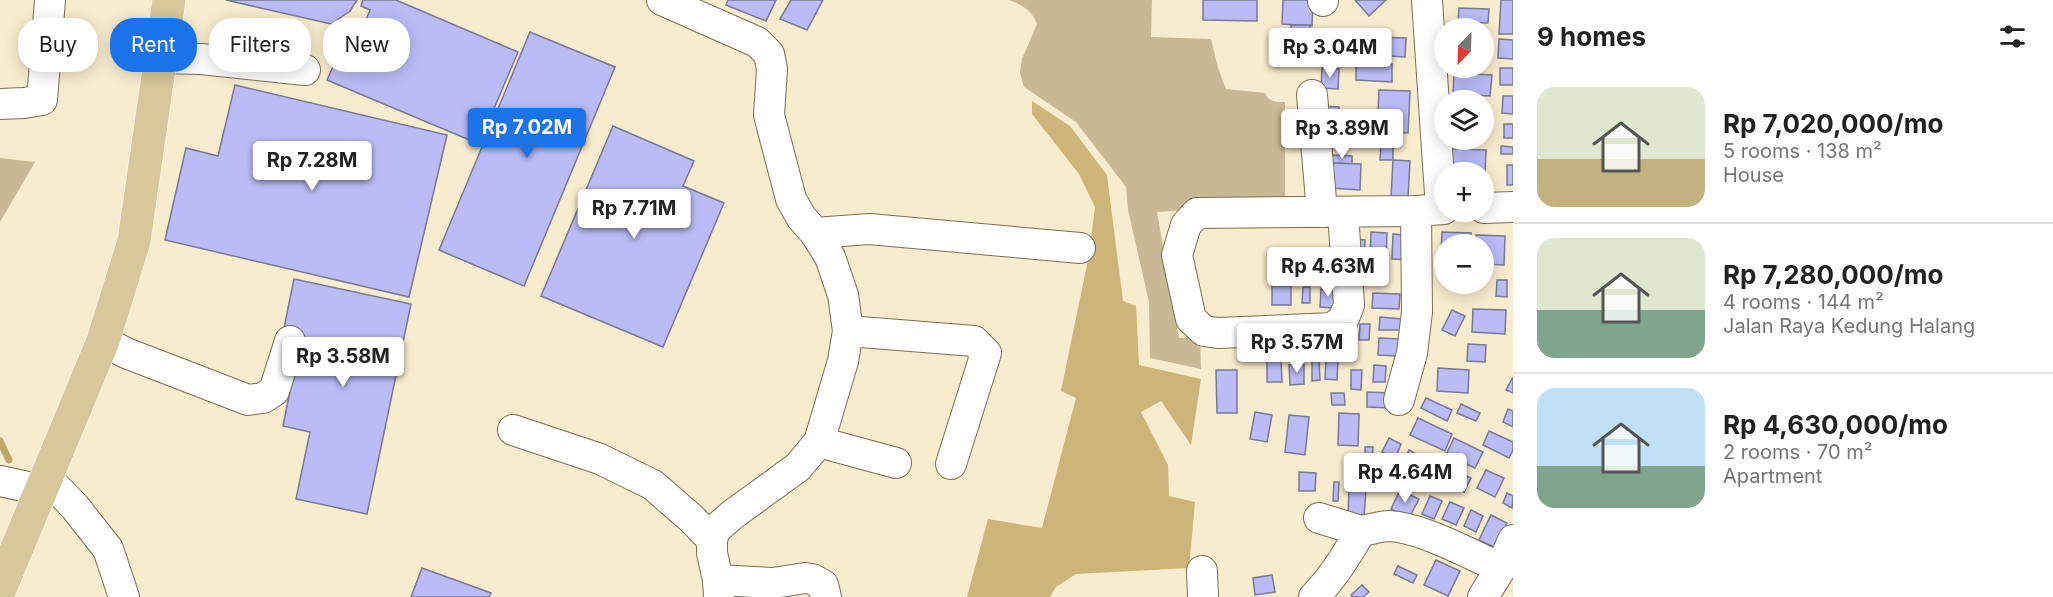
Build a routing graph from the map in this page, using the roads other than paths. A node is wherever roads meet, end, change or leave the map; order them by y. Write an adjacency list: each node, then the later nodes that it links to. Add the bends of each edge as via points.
1 (50, 0): 8 (street, via 42,100)
2 (169, 0): 5 (main road)
3 (662, 0): 13 (street, via 757,42 769,54 769,115 777,147 791,199)
4 (1427, 0): 11 (street)
5 (166, 18)
6 (158, 72): 17 (main road, via 134,241)
7 (1312, 95): 12 (street)
8 (0, 104)
9 (1513, 207): 10 (street)
10 (1494, 208)
11 (1434, 210): 12 (street); 18 (street, via 1413,352)
12 (1333, 212): 12 (street, via 1197,213 1186,225 1177,255 1191,320 1204,331 1218,333 1333,328 1344,318 1349,305)
13 (815, 233): 14 (street, via 869,230); 15 (street, via 830,257 843,295)
14 (1080, 248)
15 (848, 331): 20 (street); 22 (street, via 974,341 986,353)
16 (290, 341): 17 (street, via 274,391 263,398 248,400)
17 (103, 342): 24 (main road)
18 (1399, 400)
19 (513, 430): 27 (street, via 600,459 653,485)
20 (819, 442): 21 (street); 27 (street, via 798,467 715,530)
21 (896, 463)
22 (951, 464)
23 (0, 481): 24 (street)
24 (44, 484): 30 (main road); 32 (street, via 94,530 108,549)
25 (1319, 518): 26 (street)
26 (1361, 531): 29 (street, via 1389,526 1414,531); 34 (street)
27 (712, 540): 31 (street)
28 (1513, 540): 29 (street)
29 (1501, 568): 35 (street)
30 (0, 589)
31 (719, 589): 33 (street, via 805,578 823,585)
32 (124, 597)
33 (826, 597)
34 (1314, 597)
35 (1483, 597)

